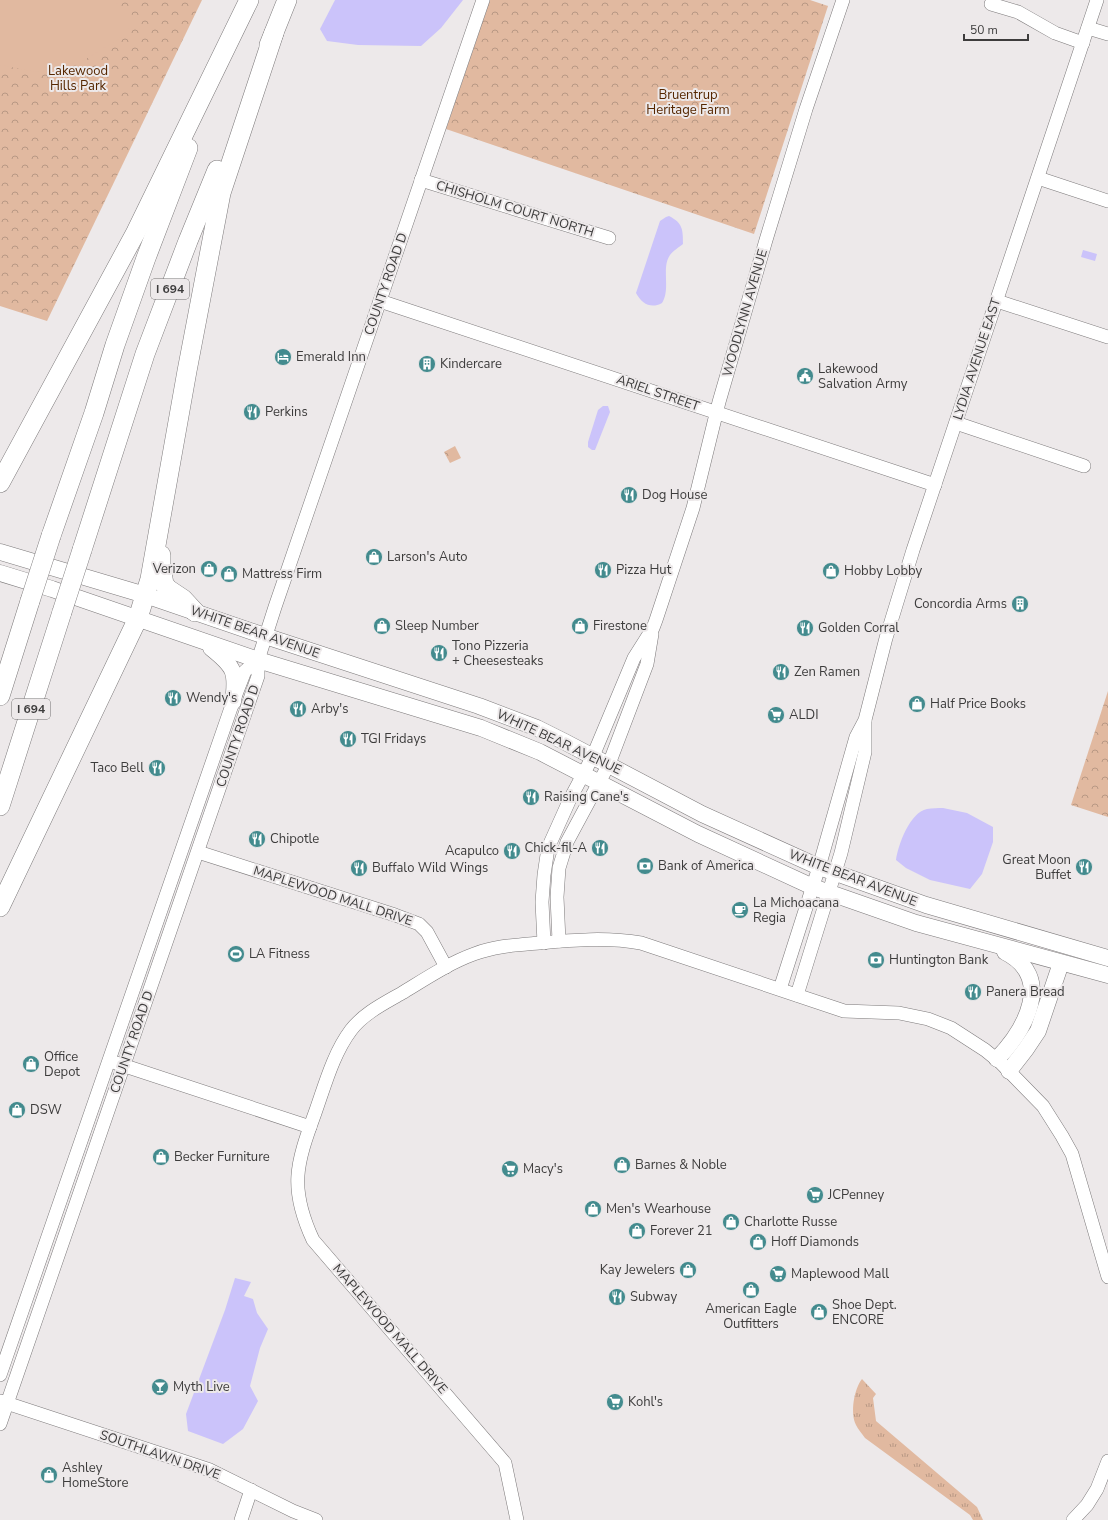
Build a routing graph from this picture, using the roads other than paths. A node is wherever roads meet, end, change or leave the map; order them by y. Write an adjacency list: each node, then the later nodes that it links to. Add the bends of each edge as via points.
1 (249, 0): 8 (highway, I 694)
2 (287, 0): 9 (highway, I 694)
3 (484, 0): 13 (street, COUNTY ROAD D)
4 (843, 0): 20 (street, WOODLYNN AVENUE, via 768,233)
5 (1097, 0): 7 (street, LYDIA AVENUE EAST)
6 (991, 4): 11 (street, via 1018,12 1055,33)
7 (1088, 28): 10 (street); 11 (street, LYDIA AVENUE EAST)
8 (234, 30): 19 (highway, via 136,232); 36 (highway, I 694, bridge, via 146,258 51,536)
9 (274, 33): 26 (highway, via 221,193); 43 (highway, I 694, bridge, via 188,241 145,354)
10 (1108, 34)
11 (1083, 43): 12 (street, LYDIA AVENUE EAST)
12 (1038, 178): 14 (street); 16 (street, LYDIA AVENUE EAST)
13 (421, 180): 15 (street, CHISHOLM COURT NORTH); 17 (street, COUNTY ROAD D)
14 (1108, 201)
15 (609, 238)
16 (997, 300): 18 (street); 21 (street, LYDIA AVENUE EAST)
17 (380, 302): 20 (street, ARIEL STREET); 33 (street, COUNTY ROAD D)
18 (1108, 337)
19 (73, 348): 22 (highway, via 19,431); 24 (highway)
20 (717, 413): 25 (street, ARIEL STREET); 32 (street, WOODLYNN AVENUE, via 689,521)
21 (956, 423): 23 (street); 25 (street, LYDIA AVENUE EAST)
22 (0, 466)
23 (1084, 466)
24 (0, 483)
25 (935, 485): 38 (street, LYDIA AVENUE EAST, via 897,601)
26 (164, 504): 29 (highway); 30 (highway, via 161,567 164,584 184,599)
27 (0, 552): 29 (main road, WHITE BEAR AVENUE)
28 (0, 573): 31 (main road, WHITE BEAR AVENUE)
29 (146, 595): 30 (main road, WHITE BEAR AVENUE); 31 (highway)
30 (195, 612): 33 (main road, WHITE BEAR AVENUE)
31 (138, 618): 34 (main road, WHITE BEAR AVENUE); 49 (highway)
32 (653, 628): 39 (street, WOODLYNN AVENUE, via 634,658); 40 (street, WOODLYNN AVENUE, via 647,664)
33 (266, 636): 35 (street, COUNTY ROAD D); 39 (main road, WHITE BEAR AVENUE, via 479,706 537,728)
34 (202, 641): 35 (main road, WHITE BEAR AVENUE); 37 (main road, via 227,660 232,668 235,682)
35 (258, 660): 37 (street, COUNTY ROAD D, via 245,671); 41 (main road, WHITE BEAR AVENUE, via 481,728 540,752); 44 (street, COUNTY ROAD D, via 258,676)
36 (0, 696)
37 (233, 702): 60 (street, COUNTY ROAD D)
38 (865, 720): 45 (street, LYDIA AVENUE EAST, via 856,736); 46 (street, LYDIA AVENUE EAST, via 864,752)
39 (593, 756): 40 (main road, WHITE BEAR AVENUE); 41 (street, WOODLYNN AVENUE)
40 (609, 764): 42 (street, WOODLYNN AVENUE); 45 (main road, WHITE BEAR AVENUE, via 702,814)
41 (583, 774): 42 (main road, WHITE BEAR AVENUE); 51 (street, via 548,848 542,902)
42 (600, 782): 47 (main road, WHITE BEAR AVENUE, via 698,834); 50 (street, via 567,842 559,868)
43 (0, 806)
44 (198, 852): 55 (street, MAPLEWOOD MALL DRIVE, via 418,924 427,932); 61 (street, COUNTY ROAD D)
45 (819, 867): 46 (main road, WHITE BEAR AVENUE); 47 (street, LYDIA AVENUE EAST)
46 (835, 873): 48 (street, LYDIA AVENUE EAST); 53 (main road, WHITE BEAR AVENUE, via 926,905)
47 (813, 887): 48 (main road, WHITE BEAR AVENUE); 57 (street)
48 (829, 893): 52 (main road, WHITE BEAR AVENUE, via 916,924); 58 (street)
49 (0, 907)
50 (559, 941): 51 (street, MAPLEWOOD MALL DRIVE); 57 (street, MAPLEWOOD MALL DRIVE, via 620,939 646,943)
51 (544, 942): 55 (street, MAPLEWOOD MALL DRIVE, via 495,946)
52 (989, 944): 54 (main road, WHITE BEAR AVENUE); 59 (main road, via 1016,958 1023,965 1032,985 1031,997 1020,1031)
53 (1108, 958)
54 (1061, 963): 56 (main road, WHITE BEAR AVENUE); 62 (main road, via 1038,1031)
55 (446, 966): 63 (street, MAPLEWOOD MALL DRIVE, via 365,1016 352,1029 337,1052)
56 (1108, 975)
57 (780, 989): 58 (street, MAPLEWOOD MALL DRIVE)
58 (797, 995): 59 (street, MAPLEWOOD MALL DRIVE, via 844,1011 899,1013 928,1019 963,1035)
59 (997, 1060): 62 (street, MAPLEWOOD MALL DRIVE)
60 (108, 1062): 61 (street); 67 (street, COUNTY ROAD D)
61 (124, 1065): 63 (street); 68 (street, COUNTY ROAD D)
62 (1009, 1071): 64 (street, MAPLEWOOD MALL DRIVE, via 1043,1106 1059,1129 1072,1154)
63 (310, 1127): 74 (street, MAPLEWOOD MALL DRIVE, via 298,1169 297,1186 303,1219 313,1240 505,1463)
64 (1104, 1244): 65 (street, MAPLEWOOD MALL DRIVE)
65 (1106, 1262): 66 (street, MAPLEWOOD MALL DRIVE)
66 (1108, 1277)
67 (0, 1375)
68 (4, 1403): 69 (street, COUNTY ROAD D); 71 (street, SOUTHLAWN DRIVE, via 210,1470)
69 (0, 1424)
70 (1108, 1461): 75 (street, via 1088,1505)
71 (251, 1490): 72 (street); 73 (street, SOUTHLAWN DRIVE)
72 (242, 1520)
73 (316, 1520)
74 (517, 1520)
75 (1072, 1520)

